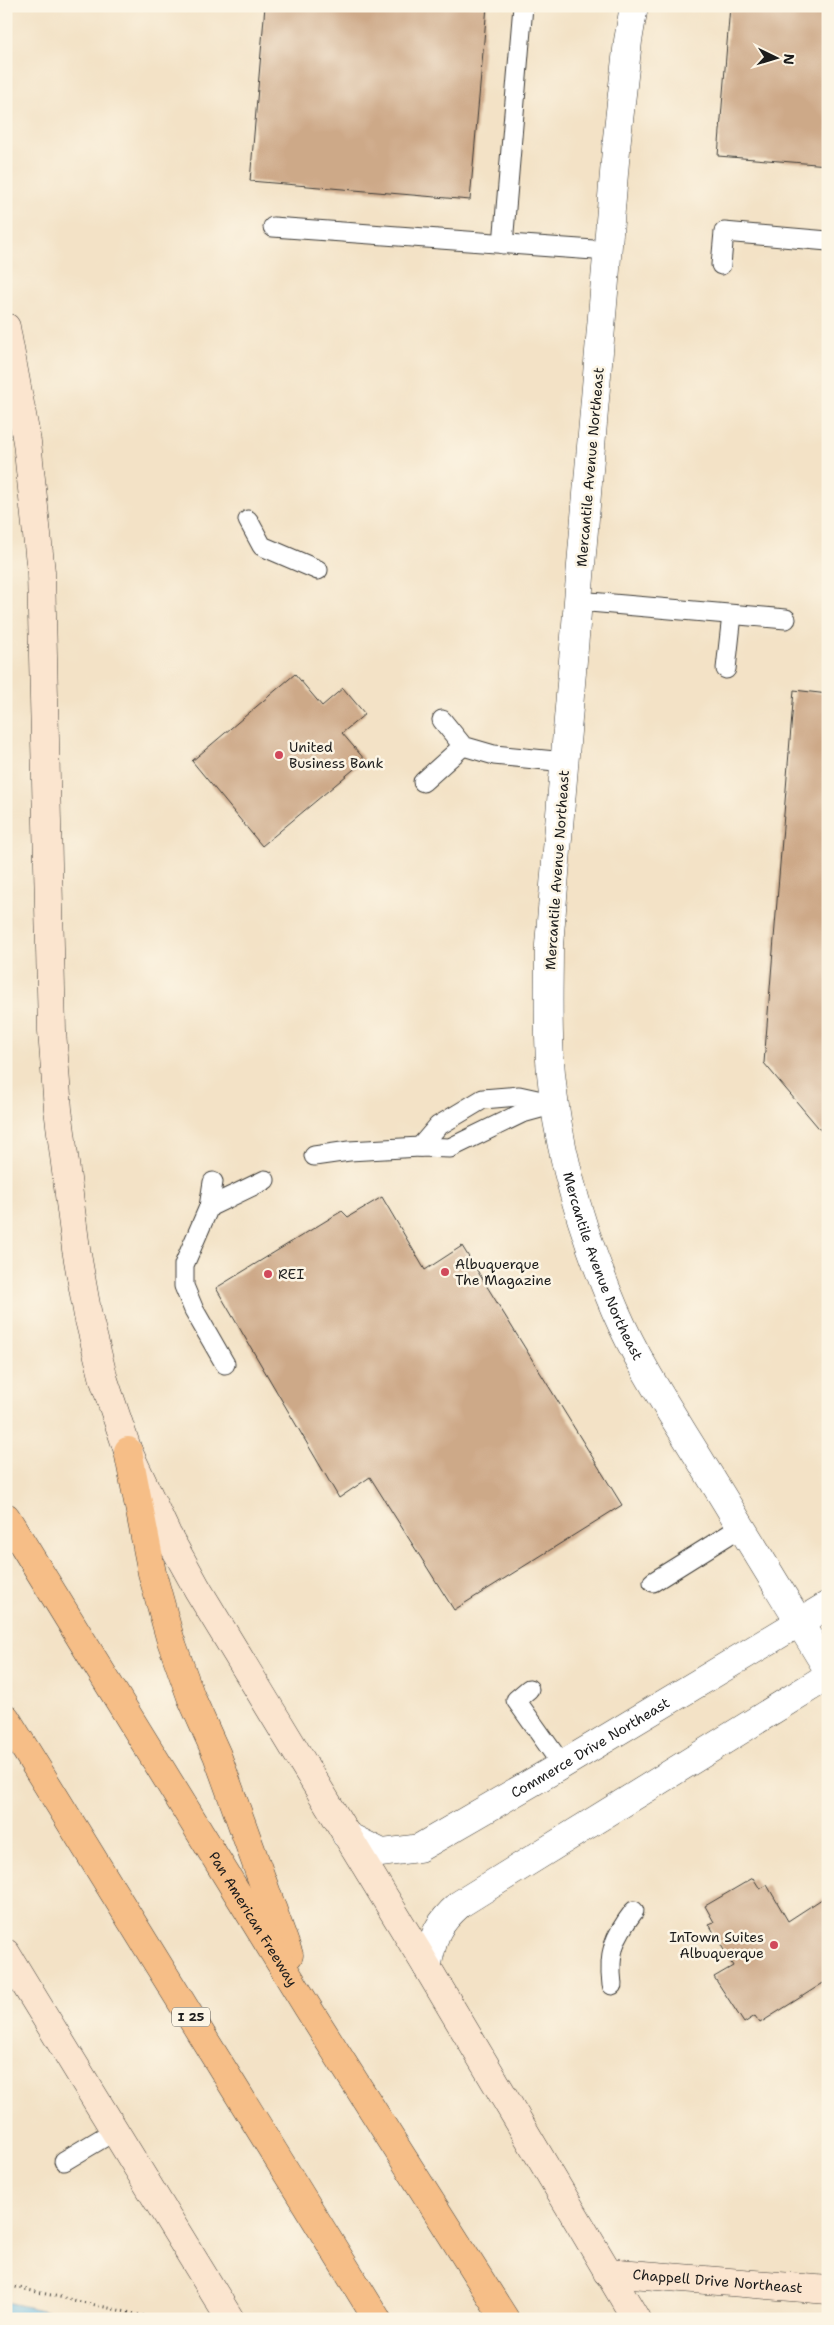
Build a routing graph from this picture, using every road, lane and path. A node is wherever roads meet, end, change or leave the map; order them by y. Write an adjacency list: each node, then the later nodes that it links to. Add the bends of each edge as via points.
1 (523, 6): 5 (lane)
2 (634, 6): 6 (street, Mercantile Avenue Northeast, via 622,87)
3 (273, 226): 5 (lane)
4 (828, 241): 7 (lane, via 724,232)
5 (502, 244): 6 (lane)
6 (608, 251): 11 (street, Mercantile Avenue Northeast)
7 (721, 265)
8 (6, 328): 26 (main road, via 26,442 41,572 52,1031 58,1109 88,1316 104,1380)
9 (248, 520): 10 (lane, via 262,546)
10 (318, 570)
11 (578, 602): 12 (lane); 17 (street, Mercantile Avenue Northeast)
12 (732, 615): 13 (lane); 14 (lane)
13 (786, 619)
14 (726, 669)
15 (442, 720): 16 (lane)
16 (462, 746): 17 (lane, via 494,756); 18 (lane)
17 (565, 762): 19 (street, Mercantile Avenue Northeast, via 548,1010)
18 (423, 782)
19 (555, 1104): 20 (lane, via 522,1113 450,1148); 20 (lane, via 520,1096 483,1099 438,1126); 28 (street, Mercantile Avenue Northeast, via 575,1196 593,1255 616,1311 643,1366)
20 (420, 1147): 21 (lane)
21 (314, 1156)
22 (264, 1180): 24 (lane)
23 (213, 1182): 24 (lane)
24 (209, 1207): 25 (lane, via 184,1265 184,1286)
25 (225, 1364)
26 (128, 1451): 37 (main road, via 198,1590); 42 (highway, via 152,1573 170,1638 191,1697 217,1755)
27 (6, 1517): 42 (highway, Pan American Freeway)
28 (741, 1527): 29 (lane); 31 (street, Mercantile Avenue Northeast)
29 (653, 1582)
30 (828, 1605): 31 (street, Commerce Drive Northeast)
31 (800, 1622): 32 (street, Mercantile Avenue Northeast); 36 (street, Commerce Drive Northeast)
32 (828, 1670)
33 (828, 1676): 40 (street, via 460,1904 444,1918 434,1934)
34 (529, 1689): 36 (lane, via 516,1700)
35 (6, 1718): 49 (highway, I 25)
36 (562, 1765): 37 (street, Commerce Drive Northeast, via 419,1848 382,1852)
37 (346, 1835): 40 (main road)
38 (634, 1912): 41 (lane, via 620,1930 611,1953)
39 (6, 1954): 43 (main road)
40 (427, 1967): 45 (main road)
41 (612, 1985)
42 (308, 2008): 51 (highway, Pan American Freeway)
43 (116, 2130): 44 (lane); 48 (main road)
44 (64, 2161)
45 (608, 2272): 47 (main road, Chappell Drive Northeast); 52 (main road)
46 (6, 2284): 50 (path)
47 (828, 2290)
48 (225, 2312)
49 (376, 2318)
50 (158, 2319)
51 (505, 2319)
52 (636, 2319)

